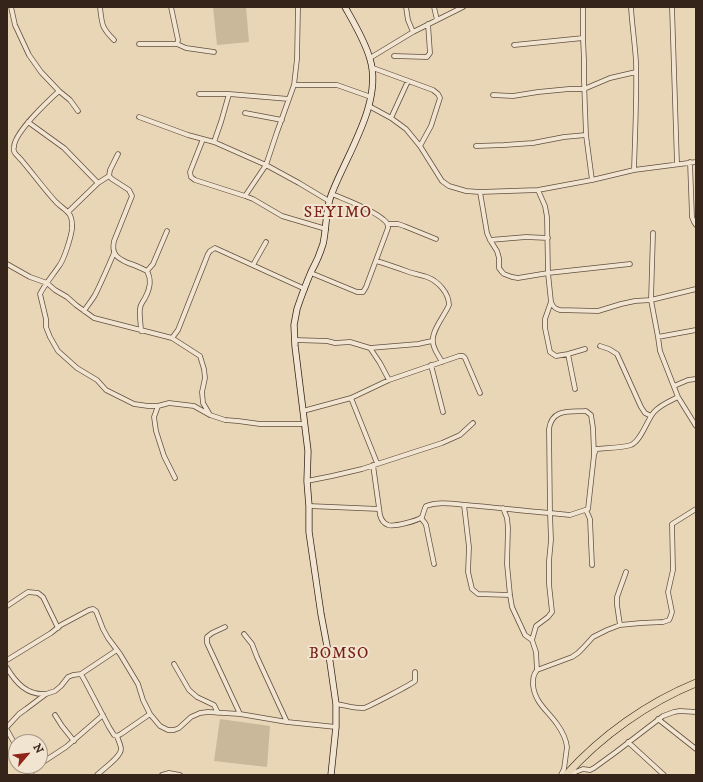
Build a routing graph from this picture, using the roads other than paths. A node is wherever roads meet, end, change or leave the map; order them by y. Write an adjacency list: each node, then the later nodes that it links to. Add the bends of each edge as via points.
1 (11, 7): 28 (street, via 15,25 29,55)
2 (100, 7): 16 (street, via 102,25)
3 (172, 7): 18 (street)
4 (298, 7): 26 (street)
5 (345, 7): 22 (street)
6 (406, 7): 14 (street)
7 (434, 7): 12 (street)
8 (463, 7): 12 (street)
9 (583, 7): 15 (street)
10 (631, 7): 24 (street)
11 (672, 7): 49 (street)
12 (437, 20): 13 (street)
13 (428, 24): 14 (street); 21 (street, via 430,53 427,57)
14 (412, 32): 22 (street)
15 (583, 38): 19 (street); 27 (street)
16 (114, 40)
17 (139, 44): 18 (street)
18 (177, 44): 20 (street, via 186,48)
19 (514, 45)
20 (214, 52)
21 (394, 56)
22 (370, 58): 23 (street)
23 (372, 68): 25 (street); 32 (street)
24 (636, 72): 27 (street, via 610,78); 51 (street)
25 (408, 81): 38 (street); 44 (street, via 433,90 440,98 431,126)
26 (294, 85): 32 (street, via 337,85); 33 (street)
27 (584, 89): 31 (street, via 513,96); 41 (street)
28 (59, 91): 35 (street); 40 (street)
29 (199, 94): 30 (street)
30 (229, 94): 33 (street); 43 (street)
31 (493, 95)
32 (371, 97): 34 (street)
33 (289, 99): 39 (street)
34 (369, 106): 38 (street); 57 (street)
35 (78, 111)
36 (245, 113): 39 (street)
37 (139, 117): 42 (street)
38 (391, 118): 44 (street, via 406,129)
39 (282, 120): 50 (street)
40 (28, 122): 54 (street, via 64,148); 60 (street, via 15,142 15,153 44,189)
41 (586, 135): 45 (street, via 533,143); 53 (street)
42 (203, 139): 43 (street); 58 (street, via 190,172 191,177)
43 (214, 142): 50 (street)
44 (420, 146): 56 (street, via 442,181 458,189)
45 (476, 146)
46 (118, 154): 52 (street, via 110,170)
47 (690, 162): 48 (street); 49 (street); 62 (street, via 692,217)
48 (696, 162)
49 (677, 164): 51 (street)
50 (266, 165): 58 (street); 59 (street)
51 (634, 170): 53 (street)
52 (110, 176): 54 (street); 70 (street, via 129,190 132,196 114,241)
53 (592, 180): 55 (street)
54 (98, 183): 60 (street)
55 (538, 190): 56 (street); 66 (street, via 545,206)
56 (480, 192): 68 (street)
57 (332, 194): 59 (street); 61 (street, via 377,215)
58 (245, 196): 63 (street, via 253,198 282,216)
59 (329, 201): 63 (street)
60 (68, 212): 78 (street, via 72,229 68,244 60,266)
61 (388, 224): 67 (street, via 398,224); 71 (street)
62 (696, 224)
63 (326, 229): 77 (street)
64 (167, 231): 75 (street, via 153,264)
65 (653, 233): 81 (street)
66 (548, 238): 68 (street); 76 (street)
67 (436, 239)
68 (490, 240): 76 (street, via 497,251 500,268 504,274 518,278)
69 (266, 242): 74 (street)
70 (114, 253): 75 (street, via 118,258); 83 (street, via 94,297)
71 (376, 261): 77 (street, via 363,292 357,292); 89 (street, via 428,277 443,288 449,305)
72 (7, 264): 78 (street)
73 (630, 264): 76 (street)
74 (253, 266): 79 (street); 87 (street, via 215,248 210,252 178,330)
75 (147, 271): 85 (street, via 150,285 139,311)
76 (548, 272): 82 (street)
77 (311, 273): 79 (street)
78 (47, 283): 83 (street); 103 (street, via 40,294 46,327 58,351 77,368 97,380 106,390 134,404)
79 (305, 288): 88 (street, via 295,316)
80 (696, 289): 81 (street)
81 (651, 300): 82 (street, via 586,312 556,309); 86 (street)
82 (552, 302): 93 (street, via 545,319 550,352 556,356)
83 (84, 311): 85 (street, via 94,318)
84 (696, 330): 86 (street)
85 (141, 331): 87 (street)
86 (658, 337): 98 (street, via 662,357)
87 (172, 338): 106 (street, via 200,356 205,378 203,403)
88 (294, 340): 91 (street, via 350,342); 104 (street)
89 (432, 341): 91 (street); 94 (street)
90 (600, 346): 107 (street, via 609,348 617,354 641,407)
91 (370, 348): 97 (street)
92 (585, 349): 93 (street)
93 (568, 354): 99 (street)
94 (442, 362): 95 (street); 100 (street, via 463,356)
95 (431, 365): 97 (street); 105 (street)
96 (696, 379): 98 (street)
97 (389, 380): 102 (street)
98 (674, 386): 101 (street)
99 (575, 389)
100 (480, 393)
101 (678, 397): 107 (street, via 660,407); 110 (street)
102 (351, 398): 104 (street); 112 (street)
103 (158, 406): 106 (street, via 169,403 194,406); 113 (street, via 154,417 156,431)
104 (303, 411): 109 (street)
105 (444, 412)
106 (210, 415): 109 (street, via 225,420 260,424)
107 (651, 416): 111 (street, via 634,443 596,449)
108 (473, 423): 112 (street, via 460,435 442,443)
109 (305, 424): 114 (street, via 308,451)
110 (696, 426)
111 (594, 454): 119 (street); 121 (street, via 591,415 586,411 561,412 554,417 550,424)
112 (375, 464): 114 (street); 118 (street)
113 (175, 478)
114 (307, 481): 116 (street)
115 (464, 505): 117 (street); 122 (street, via 428,505 424,508); 126 (street, via 469,547 468,572 472,589 478,594)
116 (309, 506): 118 (street); 142 (street, via 309,532)
117 (503, 508): 121 (street); 126 (street, via 508,528 507,564)
118 (379, 509): 122 (street, via 382,520 391,526)
119 (586, 510): 121 (street, via 570,515); 124 (street, via 590,519)
120 (696, 510): 128 (street, via 672,524 672,570 668,592 672,612 670,618 667,622)
121 (550, 513): 132 (street, via 549,584 552,612 536,626)
122 (421, 518): 123 (street, via 428,529)
123 (434, 564)
124 (592, 565)
125 (626, 572): 128 (street, via 616,605)
126 (510, 595): 132 (street, via 512,607 525,635)
127 (7, 606): 130 (street, via 28,592 38,593 43,597)
128 (620, 625): 137 (street, via 593,637 572,657)
129 (225, 627): 146 (street, via 207,637 207,643)
130 (58, 628): 133 (street, via 93,609); 134 (street)
131 (244, 634): 150 (street, via 252,644)
132 (532, 640): 137 (street)
133 (117, 650): 139 (street); 145 (street, via 138,684)
134 (7, 660)
135 (174, 664): 144 (street, via 190,690 197,697 214,705)
136 (7, 668): 141 (street, via 16,682 26,690 37,695)
137 (537, 670): 162 (street, via 533,681 536,698 558,725 567,743)
138 (415, 672): 142 (street, via 415,681 412,684 365,708)
139 (80, 674): 141 (street, via 68,677 55,691); 147 (street)
140 (696, 683): 163 (highway, via 654,704 628,721 600,742)
141 (46, 694): 152 (street, via 19,714)
142 (336, 704): 151 (street)
143 (696, 712): 149 (street, via 674,712)
144 (218, 713): 145 (street, via 200,713 174,730 160,726); 146 (street)
145 (150, 714): 153 (street)
146 (240, 714): 150 (street)
147 (103, 715): 153 (street); 154 (street)
148 (55, 716): 154 (street)
149 (658, 719): 155 (street); 156 (street)
150 (287, 722): 151 (street)
151 (336, 727): 161 (street)
152 (7, 729)
153 (117, 736): 158 (street, via 121,747 120,753)
154 (74, 741): 157 (street)
155 (628, 742): 163 (street, via 594,768); 164 (street)
156 (696, 749)
157 (48, 759)
158 (97, 775)
159 (162, 775): 160 (street)
160 (180, 775)
161 (331, 775)
162 (561, 775)
163 (567, 775)
164 (664, 775)

